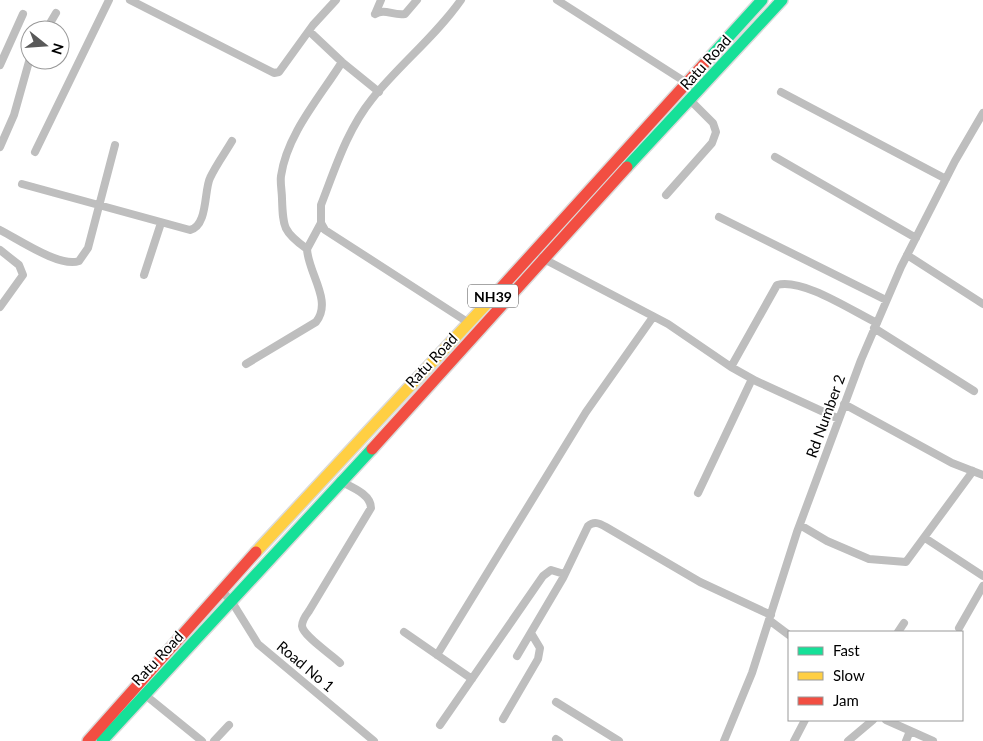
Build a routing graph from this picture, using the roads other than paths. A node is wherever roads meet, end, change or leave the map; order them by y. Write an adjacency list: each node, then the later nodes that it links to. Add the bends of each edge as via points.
1 (109, 0): 25 (street)
2 (130, 0): 13 (street, via 274,73 286,66)
3 (336, 0): 13 (street)
4 (381, 0): 5 (street, via 375,14 386,11 405,14)
5 (417, 0)
6 (461, 0): 18 (street, via 441,28)
7 (557, 0): 17 (street)
8 (762, 0): 17 (main road, Ratu Road / NH39)
9 (782, 0): 20 (main road, Ratu Road)
10 (56, 13): 12 (street)
11 (23, 14): 15 (street)
12 (52, 20)
13 (308, 31): 14 (street)
14 (342, 62): 18 (street); 36 (street, via 295,134 280,177 283,225 294,240)
15 (0, 65)
16 (27, 70): 24 (street, via 14,115)
17 (686, 83): 45 (main road, Ratu Road / NH39)
18 (378, 92): 33 (street, via 342,150 321,206)
19 (781, 92): 27 (street)
20 (690, 101): 29 (street, via 713,123 716,132 712,142); 39 (main road, Ratu Road)
21 (983, 113): 27 (street, Rd Number 2)
22 (232, 141): 32 (street, via 208,182 206,203 198,225 190,230)
23 (115, 145): 30 (street)
24 (0, 147)
25 (35, 152)
26 (774, 156): 35 (street)
27 (946, 178): 35 (street, Rd Number 2)
28 (22, 184): 30 (street)
29 (666, 194)
30 (99, 206): 32 (street); 34 (street, via 85,255 74,263 46,254)
31 (719, 217): 41 (street)
32 (161, 223): 40 (street)
33 (321, 223): 36 (street); 45 (street, via 325,230 354,250)
34 (0, 230)
35 (916, 238): 38 (street, Rd Number 2)
36 (307, 249): 47 (street, via 323,302 321,317)
37 (0, 250): 43 (street, via 19,265 23,275)
38 (907, 255): 41 (street, Rd Number 2); 42 (street)
39 (542, 258): 44 (street); 55 (main road, Ratu Road, via 483,328)
40 (144, 275)
41 (886, 300): 46 (street, Rd Number 2)
42 (983, 304)
43 (0, 307)
44 (653, 317): 48 (street); 71 (street, via 586,412)
45 (469, 323): 62 (main road, Ratu Road / NH39)
46 (876, 326): 48 (street, via 807,289 784,283 776,285); 50 (street); 51 (street, Rd Number 2)
47 (246, 364)
48 (731, 367): 49 (street)
49 (752, 379): 52 (street); 56 (street)
50 (974, 391)
51 (844, 404): 52 (street, Rd Number 2); 53 (street)
52 (839, 419): 57 (street, Rd Number 2)
53 (973, 472): 54 (street); 58 (street)
54 (983, 475)
55 (340, 481): 63 (main road, Ratu Road); 73 (street, via 366,497 371,508 302,622 306,635)
56 (698, 492)
57 (800, 525): 58 (street, via 869,559 906,562); 64 (street, Rd Number 2)
58 (925, 538): 60 (street)
59 (564, 574): 64 (street, via 588,526 598,523); 69 (street); 74 (street, via 552,570 543,576)
60 (983, 576)
61 (983, 586): 66 (street)
62 (221, 590): 63 (street, Road No 1); 85 (main road, Ratu Road)
63 (232, 602): 75 (main road, Ratu Road); 89 (street, Road No 1, via 258,644)
64 (770, 618): 70 (street); 90 (street, Rd Number 2)
65 (904, 623): 67 (street)
66 (959, 628)
67 (899, 631)
68 (404, 632): 71 (street)
69 (531, 633): 72 (street); 77 (street, via 540,648 538,659)
70 (788, 634)
71 (437, 655): 74 (street)
72 (517, 656)
73 (340, 663)
74 (472, 679): 82 (street)
75 (144, 694): 86 (main road, Ratu Road); 87 (street)
76 (556, 702): 84 (street)
77 (503, 719)
78 (804, 721): 91 (street)
79 (871, 721): 92 (street)
80 (888, 721): 83 (street)
81 (229, 725): 88 (street)
82 (440, 725)
83 (910, 731): 93 (street); 94 (street)
84 (617, 740)
85 (88, 741)
86 (102, 741)
87 (202, 741)
88 (214, 741)
89 (374, 741)
90 (724, 741)
91 (794, 741)
92 (848, 741)
93 (906, 741)
94 (933, 741)

